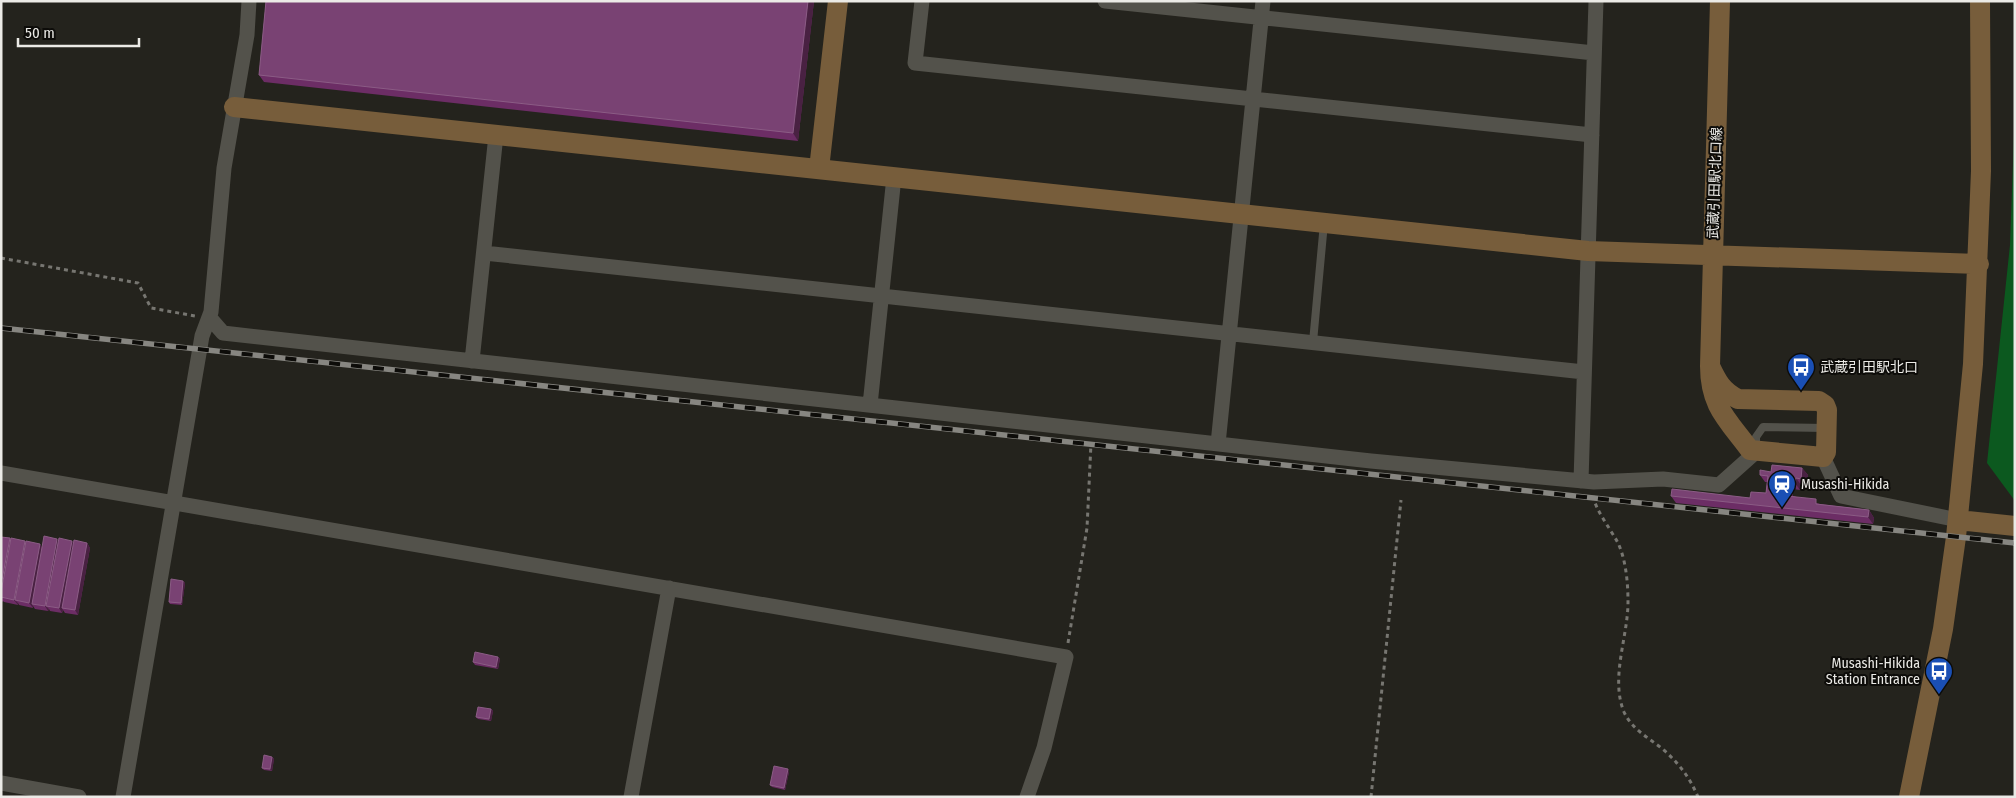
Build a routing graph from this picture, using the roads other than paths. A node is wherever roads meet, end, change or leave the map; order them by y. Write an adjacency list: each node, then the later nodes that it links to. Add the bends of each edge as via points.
1 (249, 1): 12 (street, via 247,35)
2 (838, 1): 15 (street)
3 (922, 1): 11 (street, via 915,63)
4 (1105, 1): 9 (street)
5 (1263, 1): 9 (street)
6 (1596, 1): 10 (street)
7 (1720, 1): 21 (street, 武蔵引田駅北口線)
8 (1980, 1): 22 (street)
9 (1261, 18): 10 (street); 11 (street)
10 (1594, 53): 14 (street)
11 (1252, 99): 14 (street); 17 (street)
12 (234, 107): 13 (street); 24 (street, via 224,168)
13 (496, 135): 15 (street); 20 (street)
14 (1592, 135): 19 (street)
15 (819, 169): 16 (street)
16 (894, 177): 17 (street); 23 (street)
17 (1240, 214): 18 (street); 25 (street)
18 (1324, 223): 19 (street); 26 (lane)
19 (1588, 251): 21 (street); 29 (street)
20 (484, 253): 23 (street); 27 (street)
21 (1713, 256): 22 (street); 28 (street, 武蔵引田駅北口線)
22 (1979, 264): 38 (street)
23 (882, 296): 25 (street); 30 (street)
24 (210, 318): 27 (street, via 224,333); 37 (street, via 202,336)
25 (1228, 333): 26 (street); 32 (street)
26 (1313, 342): 29 (street)
27 (472, 361): 30 (street)
28 (1710, 366): 31 (street, via 1726,393 1738,399 1819,401 1827,410); 33 (street, 武蔵引田駅北口線, via 1713,398 1750,450)
29 (1584, 372): 36 (street)
30 (870, 406): 32 (street)
31 (1827, 428): 33 (lane, via 1763,426 1756,436); 34 (street)
32 (1218, 444): 36 (street)
33 (1757, 451): 34 (street); 36 (street, via 1719,485 1663,479)
34 (1823, 457): 38 (street, via 1841,496)
35 (1, 473): 37 (street)
36 (1587, 482)
37 (173, 503): 40 (street); 43 (street)
38 (1958, 520): 39 (street); 46 (street, via 1943,629)
39 (2015, 526)
40 (668, 588): 44 (street); 45 (street, via 1066,657 1044,748)
41 (1, 783): 42 (street)
42 (79, 797)
43 (123, 797)
44 (631, 797)
45 (1028, 797)
46 (1909, 797)

